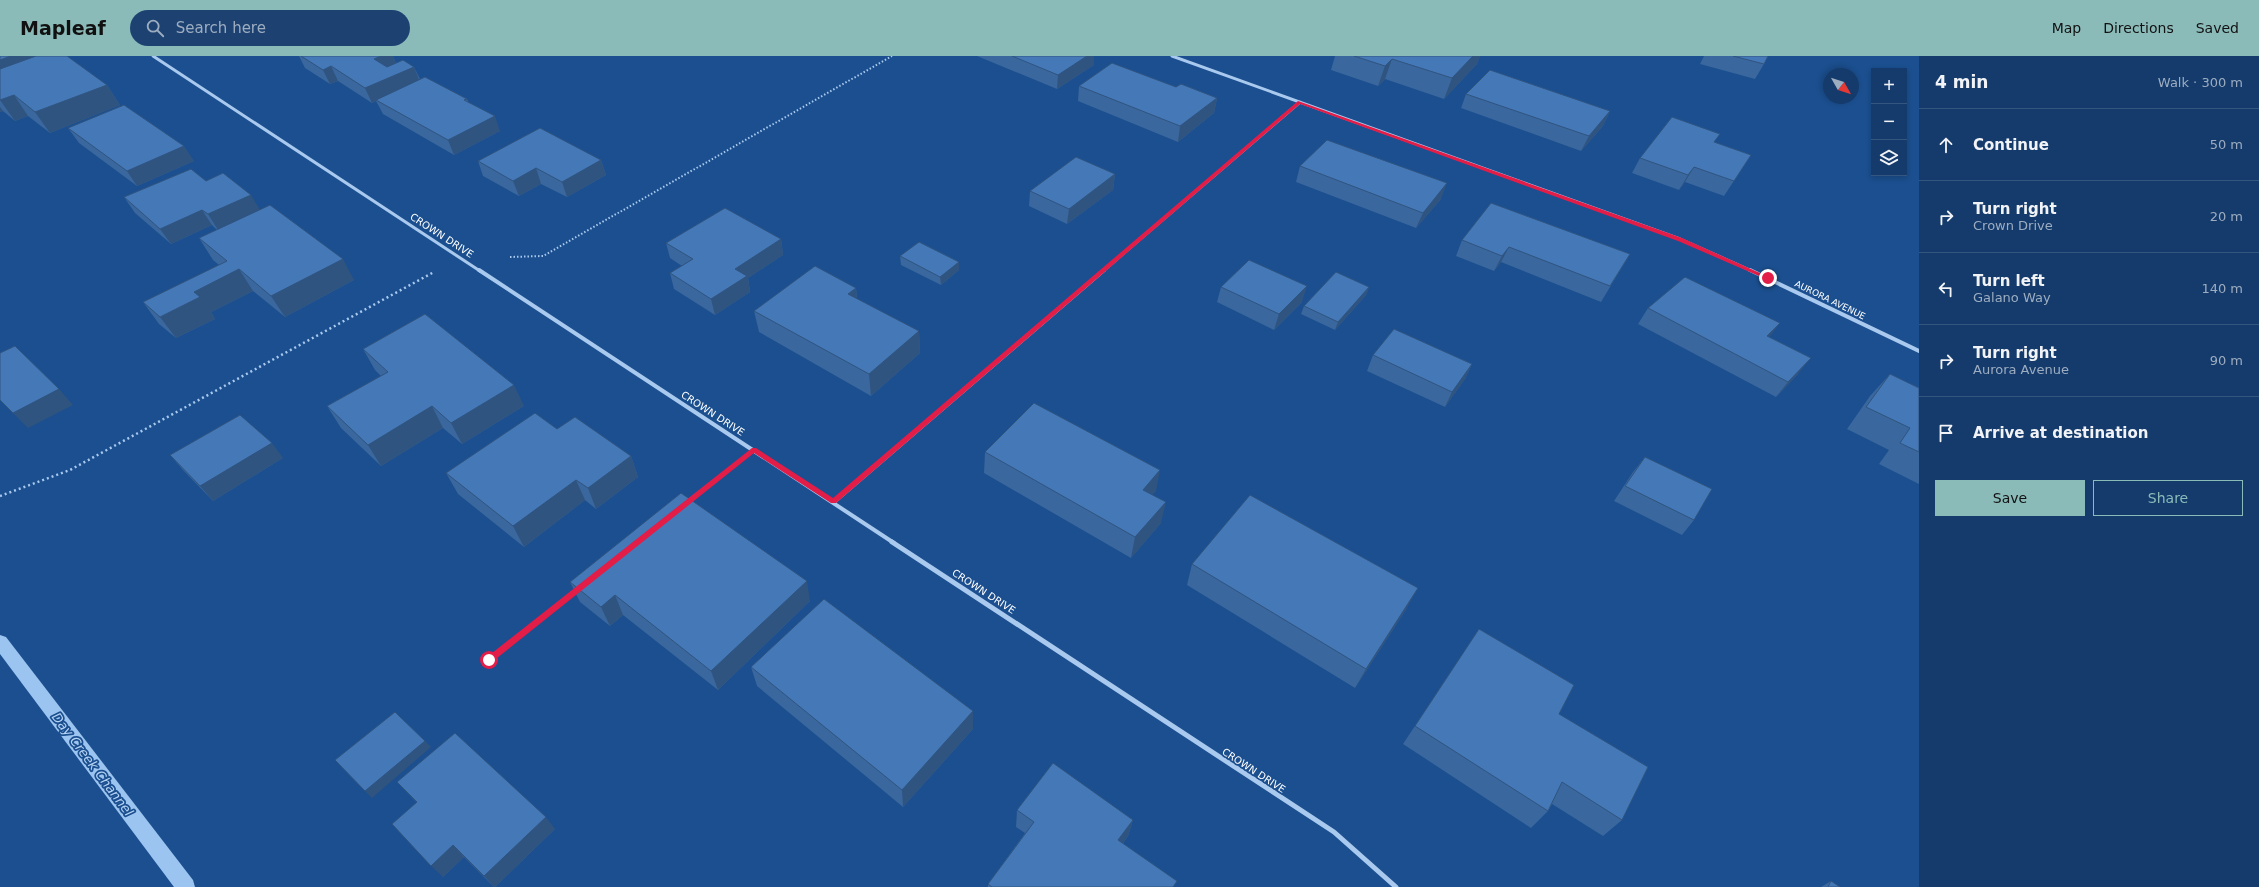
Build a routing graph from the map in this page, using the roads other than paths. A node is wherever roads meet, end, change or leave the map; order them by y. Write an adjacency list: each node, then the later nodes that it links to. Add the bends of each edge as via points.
1 (153, 56): 5 (street, CROWN DRIVE)
2 (1172, 56): 3 (street, AURORA AVENUE)
3 (1300, 102): 4 (street, AURORA AVENUE, via 1680,239 1768,278); 6 (street)
4 (1919, 351)
5 (754, 450): 6 (street, CROWN DRIVE); 7 (lane)
6 (834, 502): 10 (street, CROWN DRIVE, via 1334,832)
7 (682, 506)
8 (580, 587): 9 (lane)
9 (489, 660)
10 (1396, 887)

